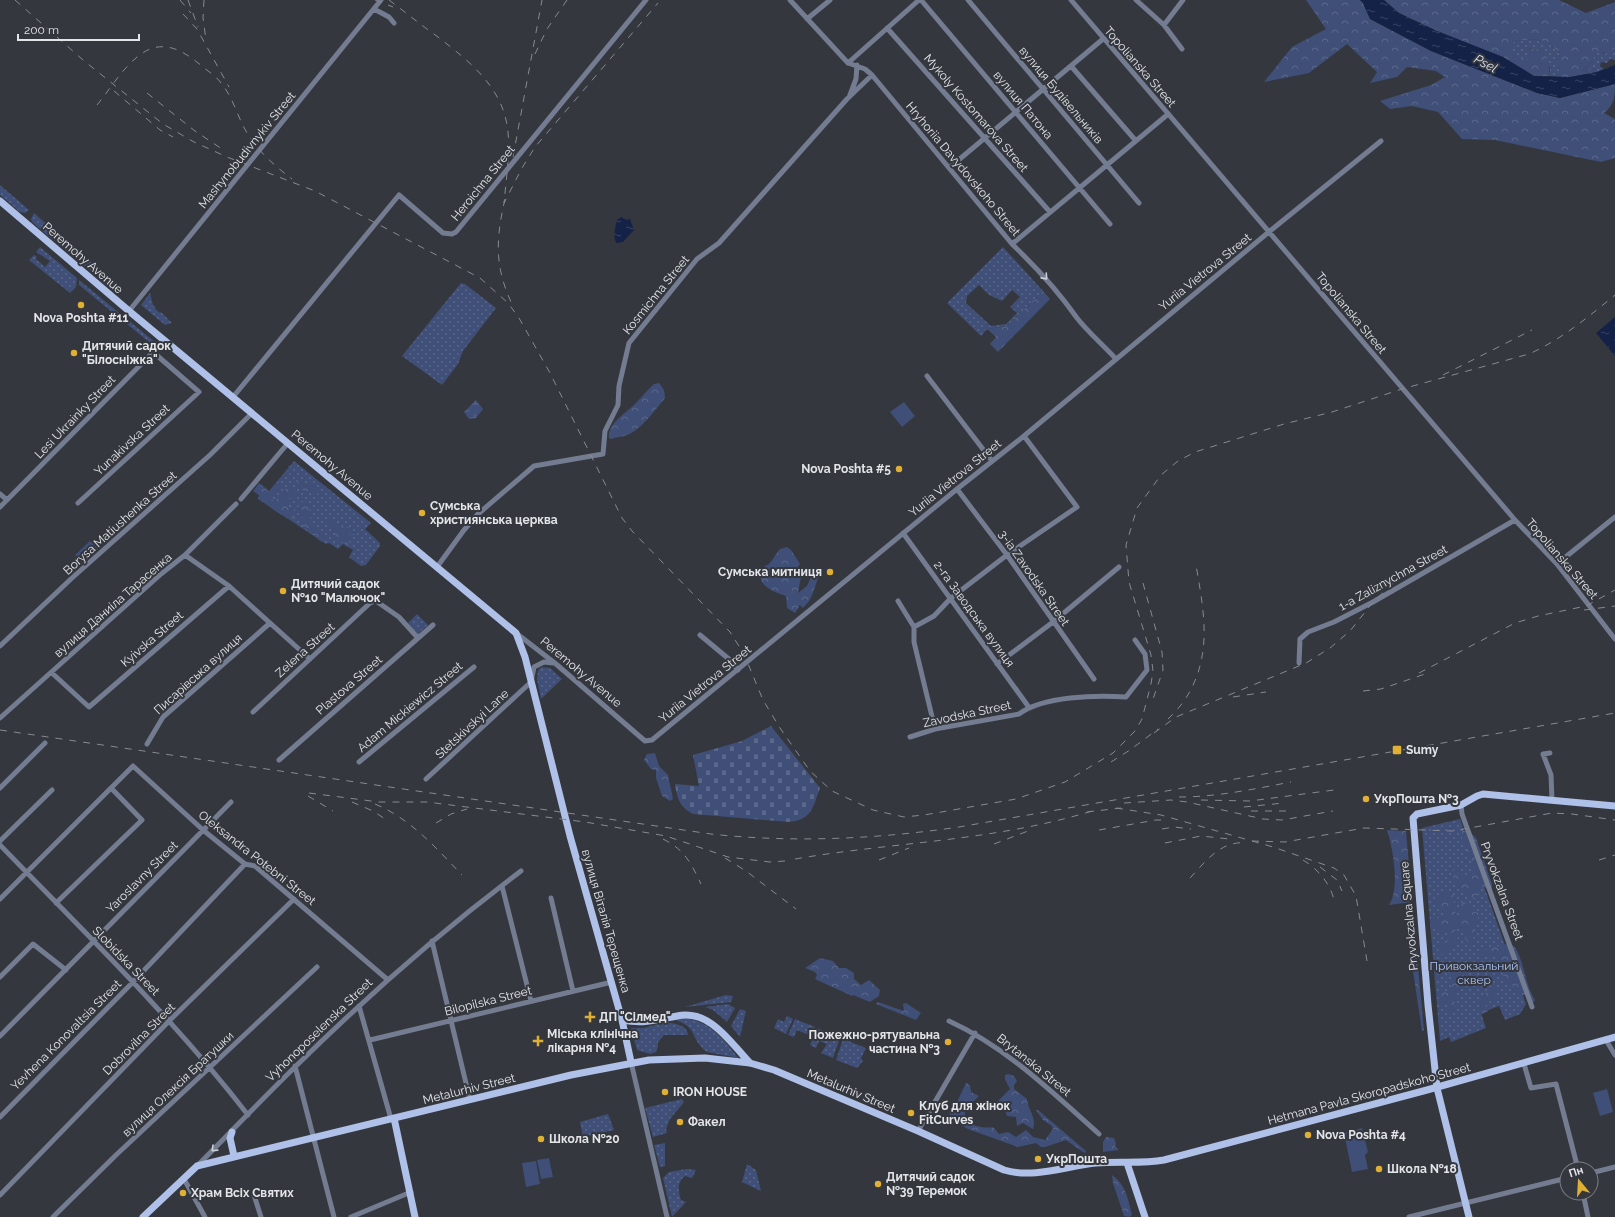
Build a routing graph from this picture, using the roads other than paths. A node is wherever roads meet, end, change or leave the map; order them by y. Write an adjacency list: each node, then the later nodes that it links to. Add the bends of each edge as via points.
1 (381, 0): 10 (street, Mashynobudivnykiv Street)
2 (646, 0): 42 (street, Heroichna Street, via 456,232 443,233 400,195)
3 (790, 0): 11 (street)
4 (830, 0): 11 (street)
5 (920, 0): 14 (street); 23 (street, вулиця Патона)
6 (968, 0): 21 (street, вулиця Будівельників)
7 (1071, 0): 15 (street, Topolianska Street)
8 (1136, 0): 13 (street)
9 (1183, 0): 13 (street)
10 (374, 9): 12 (street, via 389,17); 37 (street, Mashynobudivnykiv Street)
11 (807, 19): 17 (street)
12 (394, 24)
13 (1164, 25): 16 (street)
14 (887, 28): 17 (street); 25 (street, Mykoly Kostomarova Street)
15 (1103, 39): 19 (street); 24 (street, Topolianska Street)
16 (1182, 49)
17 (848, 63): 18 (street, Hryhoriia Davydovskoho Street)
18 (857, 65): 20 (street, Hryhoriia Davydovskoho Street); 22 (street, via 856,79)
19 (1071, 66): 21 (street); 26 (street)
20 (872, 75): 22 (street, Kosmichna Street); 29 (street, Hryhoriia Davydovskoho Street)
21 (1044, 89): 23 (street); 28 (street, вулиця Будівельників)
22 (847, 99): 61 (street, Kosmichna Street, via 719,243 697,259 629,343 619,386 618,405 605,431 603,454 534,466 478,514)
23 (1016, 112): 25 (street); 30 (street, вулиця Патона)
24 (1168, 114): 26 (street); 35 (street, Topolianska Street)
25 (985, 138): 29 (street); 33 (street, Mykoly Kostomarova Street)
26 (1136, 141): 28 (street)
27 (1381, 141): 35 (street, Yuriia Vietrova Street)
28 (1107, 165): 30 (street); 32 (street, вулиця Будівельників)
29 (949, 168): 36 (street, Hryhoriia Davydovskoho Street)
30 (1079, 188): 33 (street); 34 (street, вулиця Патона)
31 (0, 202): 37 (main road, Peremohy Avenue)
32 (1139, 203)
33 (1050, 212): 36 (street)
34 (1110, 224)
35 (1270, 231): 40 (street, Yuriia Vietrova Street); 55 (street, Topolianska Street)
36 (1012, 244): 40 (street, Hryhoriia Davydovskoho Street, one-way to 40, via 1023,253 1076,317)
37 (129, 311): 38 (main road, Peremohy Avenue)
38 (165, 340): 39 (street, Lesi Ukrainky Street); 42 (main road, Peremohy Avenue)
39 (152, 352): 50 (street, Lesi Ukrainky Street); 51 (street, Yunakivska Street, via 199,392)
40 (1115, 358): 44 (street, Yuriia Vietrova Street)
41 (928, 376): 46 (street)
42 (233, 397): 43 (main road, Peremohy Avenue)
43 (252, 413): 45 (main road, Peremohy Avenue); 74 (street, Borysa Matiushenka Street, via 205,460)
44 (1024, 436): 46 (street, Yuriia Vietrova Street); 58 (street, via 1077,507)
45 (288, 443): 49 (street); 61 (main road, Peremohy Avenue)
46 (992, 462): 47 (street, Yuriia Vietrova Street)
47 (956, 489): 56 (street, Yuriia Vietrova Street); 58 (street, 3-ia Zavodska Street)
48 (0, 494): 50 (street)
49 (241, 499)
50 (7, 500): 53 (street, Lesi Ukrainky Street)
51 (78, 503)
52 (236, 504): 57 (street, вулиця Даниіла Тарасенка)
53 (0, 508)
54 (1615, 517): 59 (street)
55 (1515, 520): 59 (street, Topolianska Street); 76 (street, 1-a Zaliznychna Street, via 1373,602 1308,632 1300,639)
56 (903, 533): 63 (street, 2-га Заводська вулиця); 80 (street, Yuriia Vietrova Street)
57 (185, 555): 62 (street); 81 (street, вулиця Даниіла Тарасенка)
58 (1007, 555): 63 (street); 65 (street, 3-ia Zavodska Street)
59 (1557, 564): 72 (street, Topolianska Street)
60 (1119, 567): 65 (street)
61 (437, 568): 69 (main road, Peremohy Avenue)
62 (229, 586): 66 (street); 81 (street, Kyivska Street, via 89,707)
63 (952, 598): 68 (street, via 934,616); 78 (street, 2-га Заводська вулиця)
64 (898, 601): 68 (street)
65 (1053, 622): 78 (street); 82 (street, 3-ia Zavodska Street)
66 (270, 623): 75 (street); 91 (street, Писарівська вулиця, via 163,717)
67 (433, 625): 71 (street, Plastova Street)
68 (914, 628): 87 (street, via 914,642)
69 (516, 632): 77 (street, Peremohy Avenue); 83 (main road, вулиця Віталія Терещенка)
70 (700, 635): 80 (street)
71 (418, 638): 75 (street, Zelena Street, via 399,617 376,601); 93 (street, Plastova Street)
72 (1615, 639)
73 (1135, 640): 84 (street, Zavodska Street, via 1145,654 1147,670 1126,696 1090,695)
74 (0, 646)
75 (310, 659): 85 (street, Zelena Street)
76 (1299, 663)
77 (556, 664): 83 (street, via 538,663 534,667); 89 (street, Peremohy Avenue, via 645,741)
78 (998, 664): 84 (street, 2-га Заводська вулиця)
79 (474, 667): 94 (street, Adam Mickiewicz Street)
80 (738, 670): 89 (street, Yuriia Vietrova Street)
81 (52, 673): 86 (street, вулиця Даниіла Тарасенка)
82 (1094, 679)
83 (531, 682): 95 (street, Stetskivskyi Lane); 121 (main road, вулиця Віталія Терещенка, via 570,836)
84 (1028, 706): 87 (street, Zavodska Street, via 1019,714)
85 (253, 712)
86 (0, 718)
87 (934, 730): 88 (street, Zavodska Street)
88 (910, 736)
89 (652, 740)
90 (46, 743): 96 (street)
91 (147, 744)
92 (1550, 753): 99 (street, via 1543,754 1551,775)
93 (279, 760)
94 (359, 762)
95 (426, 780)
96 (0, 788)
97 (111, 788): 103 (street, Oleksandra Potebni Street, via 133,766); 108 (street); 113 (street, via 142,820)
98 (52, 790): 104 (street)
99 (1552, 800): 101 (main road, Pryvokzalna Square, via 1483,794); 102 (main road)
100 (231, 802): 103 (street, Yaroslavny Street)
101 (1461, 805): 125 (street, Pryvokzalna Street, via 1462,814); 141 (main road, Pryvokzalna Square, via 1417,814 1413,820)
102 (1615, 806)
103 (203, 830): 106 (street, Oleksandra Potebni Street); 114 (street, Yaroslavny Street)
104 (0, 841)
105 (0, 845): 108 (street, Slobidska Street)
106 (246, 864): 112 (street, Oleksandra Potebni Street, via 254,866); 120 (street, Yevhena Konovaltsia Street)
107 (521, 871): 109 (street, Vyhonoposelenska Street)
108 (27, 873): 111 (street); 113 (street, Slobidska Street)
109 (502, 886): 115 (street, Vyhonoposelenska Street); 123 (street)
110 (551, 898): 122 (street)
111 (0, 899)
112 (294, 899): 119 (street, Oleksandra Potebni Street); 126 (street, Dobrovilna Street)
113 (56, 903): 114 (street, Slobidska Street)
114 (93, 940): 117 (street, Yaroslavny Street); 120 (street, Slobidska Street)
115 (432, 941): 119 (street, Vyhonoposelenska Street); 128 (street)
116 (317, 967): 140 (street, вулиця Олексія Братушки)
117 (66, 970): 118 (street, via 33,944); 131 (street, Yaroslavny Street)
118 (0, 977)
119 (388, 980): 124 (street, Vyhonoposelenska Street)
120 (133, 982): 126 (street, Slobidska Street); 144 (street, Yevhena Konovaltsia Street)
121 (612, 982): 122 (street, Bilopilska Street); 127 (main road, вулиця Віталія Терещенка)
122 (573, 991): 123 (street, Bilopilska Street)
123 (531, 1001): 128 (street, Bilopilska Street)
124 (359, 1006): 133 (street); 139 (street, Vyhonoposelenska Street)
125 (1532, 1008)
126 (170, 1020): 140 (street, Slobidska Street); 159 (street, Dobrovilna Street)
127 (622, 1020): 136 (main road, вулиця Віталія Терещенка); 137 (main road, via 640,1024 679,1015 695,1016 710,1021)
128 (451, 1021): 133 (street, Bilopilska Street); 142 (street)
129 (948, 1021): 130 (street, Brytanska Street)
130 (975, 1033): 146 (street); 148 (street, Brytanska Street, via 1013,1059)
131 (0, 1036)
132 (1615, 1037): 134 (main road, Hetmana Pavla Skoropadskoho Street)
133 (370, 1040): 145 (street)
134 (1606, 1040): 135 (street); 138 (main road, Hetmana Pavla Skoropadskoho Street)
135 (1615, 1055)
136 (631, 1062): 137 (main road, Metalurhiv Street, via 705,1058); 142 (main road, Metalurhiv Street); 170 (street, вулиця Віталія Терещенка)
137 (750, 1063): 146 (main road, Metalurhiv Street, via 774,1070)
138 (1524, 1064): 141 (main road, Hetmana Pavla Skoropadskoho Street); 151 (street, via 1531,1088 1556,1084)
139 (295, 1066): 143 (street, Vyhonoposelenska Street); 149 (street)
140 (211, 1067): 143 (street, Slobidska Street); 163 (street, вулиця Олексія Братушки)
141 (1436, 1088): 152 (main road, Hetmana Pavla Skoropadskoho Street, via 1164,1160); 162 (main road, Pryvokzalna Square)
142 (470, 1100): 145 (main road, Metalurhiv Street)
143 (248, 1115): 147 (street, Vyhonoposelenska Street)
144 (0, 1117)
145 (393, 1118): 149 (main road, Metalurhiv Street); 158 (main road)
146 (918, 1131): 152 (main road, Metalurhiv Street, via 1010,1172 1032,1172 1097,1163)
147 (232, 1132): 150 (main road, via 230,1138); 153 (street, Vyhonoposelenska Street, one-way to 153)
148 (1099, 1134)
149 (314, 1138): 150 (main road, Metalurhiv Street); 167 (street)
150 (234, 1156): 153 (main road, Metalurhiv Street)
151 (1576, 1161)
152 (1127, 1163): 171 (main road)
153 (197, 1166): 156 (main road, Vyhonoposelenska Street)
154 (1615, 1167): 155 (street)
155 (1599, 1171)
156 (184, 1179): 164 (main road, Vyhonoposelenska Street); 165 (street)
157 (1559, 1180): 162 (street)
158 (411, 1192): 168 (street); 169 (main road)
159 (0, 1195)
160 (254, 1195): 166 (street)
161 (1585, 1201): 174 (street)
162 (1465, 1203): 172 (street); 173 (main road, Pryvokzalna Square)
163 (53, 1217)
164 (143, 1217)
165 (205, 1217)
166 (261, 1217)
167 (334, 1217)
168 (351, 1217)
169 (415, 1217)
170 (668, 1217)
171 (1145, 1217)
172 (1409, 1217)
173 (1468, 1217)
174 (1588, 1217)

